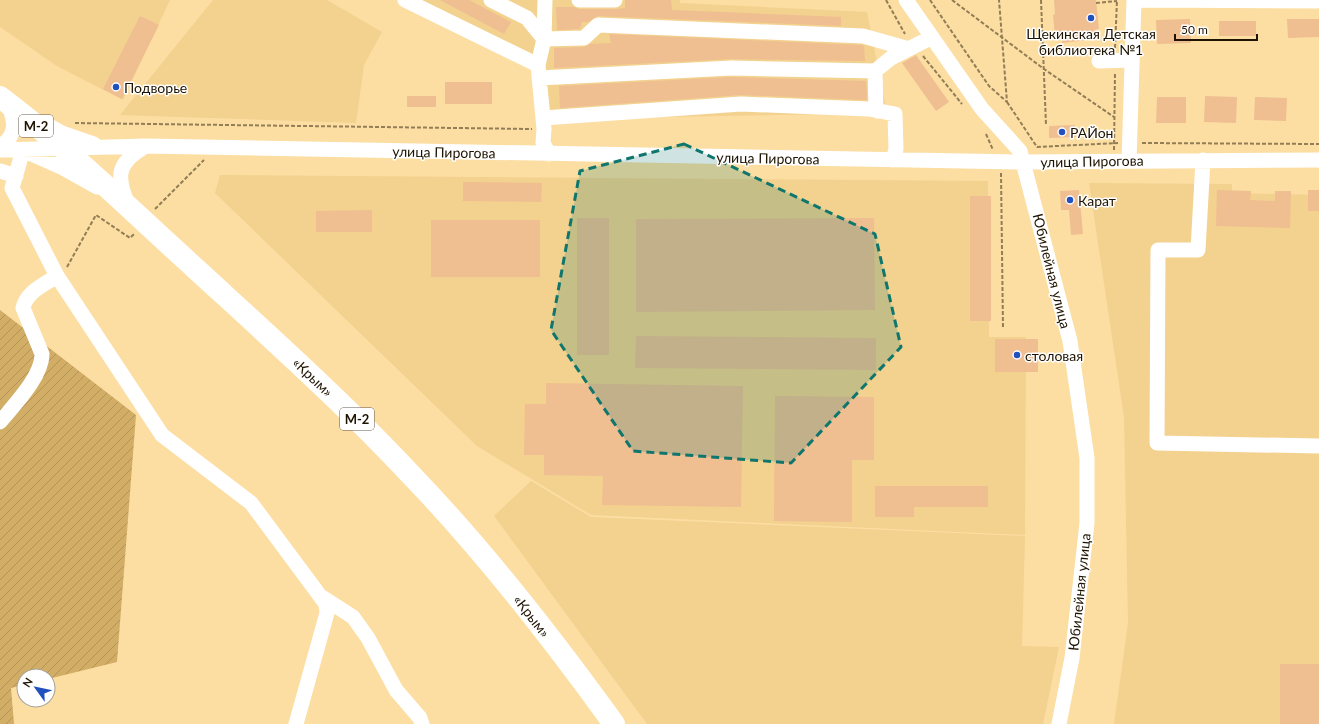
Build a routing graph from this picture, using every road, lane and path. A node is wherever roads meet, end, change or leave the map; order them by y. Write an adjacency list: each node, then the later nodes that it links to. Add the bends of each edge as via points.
1 (405, 0): 23 (street)
2 (491, 0): 17 (street, via 527,18)
3 (545, 0): 17 (street)
4 (579, 0): 5 (street)
5 (615, 0)
6 (906, 0): 15 (street, Юбилейная улица)
7 (930, 0): 26 (path, via 989,86)
8 (952, 0): 16 (path)
9 (999, 0): 16 (path)
10 (1041, 0): 22 (path)
11 (1117, 1): 14 (path); 19 (path)
12 (1134, 1): 13 (street); 20 (street)
13 (1319, 1)
14 (1096, 3)
15 (932, 37): 18 (street); 47 (street, Юбилейная улица, via 982,109 1020,151)
16 (1002, 38): 22 (path); 26 (path)
17 (544, 40): 18 (street, via 584,38 598,25 863,36); 23 (street)
18 (909, 49): 24 (street, via 891,58)
19 (1115, 60): 20 (street); 21 (street); 28 (path)
20 (1132, 60): 33 (street)
21 (1099, 61)
22 (1044, 69): 28 (path); 31 (path)
23 (538, 71): 24 (street, via 731,68); 30 (street)
24 (875, 71): 27 (street)
25 (4, 100): 35 (street, via 14,117 15,127 8,140); 36 (street, via 62,133 82,141 110,148); 38 (highway, М-2)
26 (1007, 102): 32 (path, via 1037,147)
27 (876, 111): 30 (street, via 741,104); 42 (street, via 895,114 896,149)
28 (1114, 117): 32 (path)
29 (69, 123): 30 (path)
30 (543, 123): 41 (street, via 543,143)
31 (1046, 125)
32 (1114, 143): 33 (path); 45 (path)
33 (1130, 143): 34 (path); 46 (street)
34 (1319, 144)
35 (0, 146)
36 (146, 146): 37 (street, улица Пирогова); 38 (street); 51 (street, via 134,153 121,168 123,194)
37 (218, 147): 41 (street, улица Пирогова); 50 (path)
38 (63, 149): 40 (street); 51 (highway, «Крым» / М-2)
39 (0, 150): 40 (street)
40 (23, 150): 49 (street); 51 (street, via 70,172)
41 (550, 154): 42 (street, улица Пирогова)
42 (893, 160): 47 (street, улица Пирогова)
43 (1203, 160): 44 (street, улица Пирогова); 46 (street, улица Пирогова); 55 (street, via 1198,250 1158,250 1157,443)
44 (1319, 160)
45 (1114, 161): 46 (street, улица Пирогова); 47 (street, улица Пирогова)
46 (1129, 161)
47 (1024, 162): 60 (street, Юбилейная улица, via 1070,341 1087,458 1086,531 1072,658)
48 (0, 171): 49 (street)
49 (9, 186): 53 (street)
50 (166, 197)
51 (130, 209): 59 (highway, «Крым» / М-2, via 303,366 414,477 486,557)
52 (130, 238): 53 (path, via 96,215 67,267)
53 (57, 276): 54 (street, via 24,301 23,308 42,354 42,362 20,398); 56 (street, via 162,435 251,503)
54 (0, 422)
55 (1319, 446)
56 (322, 597): 57 (street, via 327,613); 58 (street, via 353,617 368,638 396,690 420,718)
57 (296, 724)
58 (422, 724)
59 (614, 724)
60 (1059, 724)

